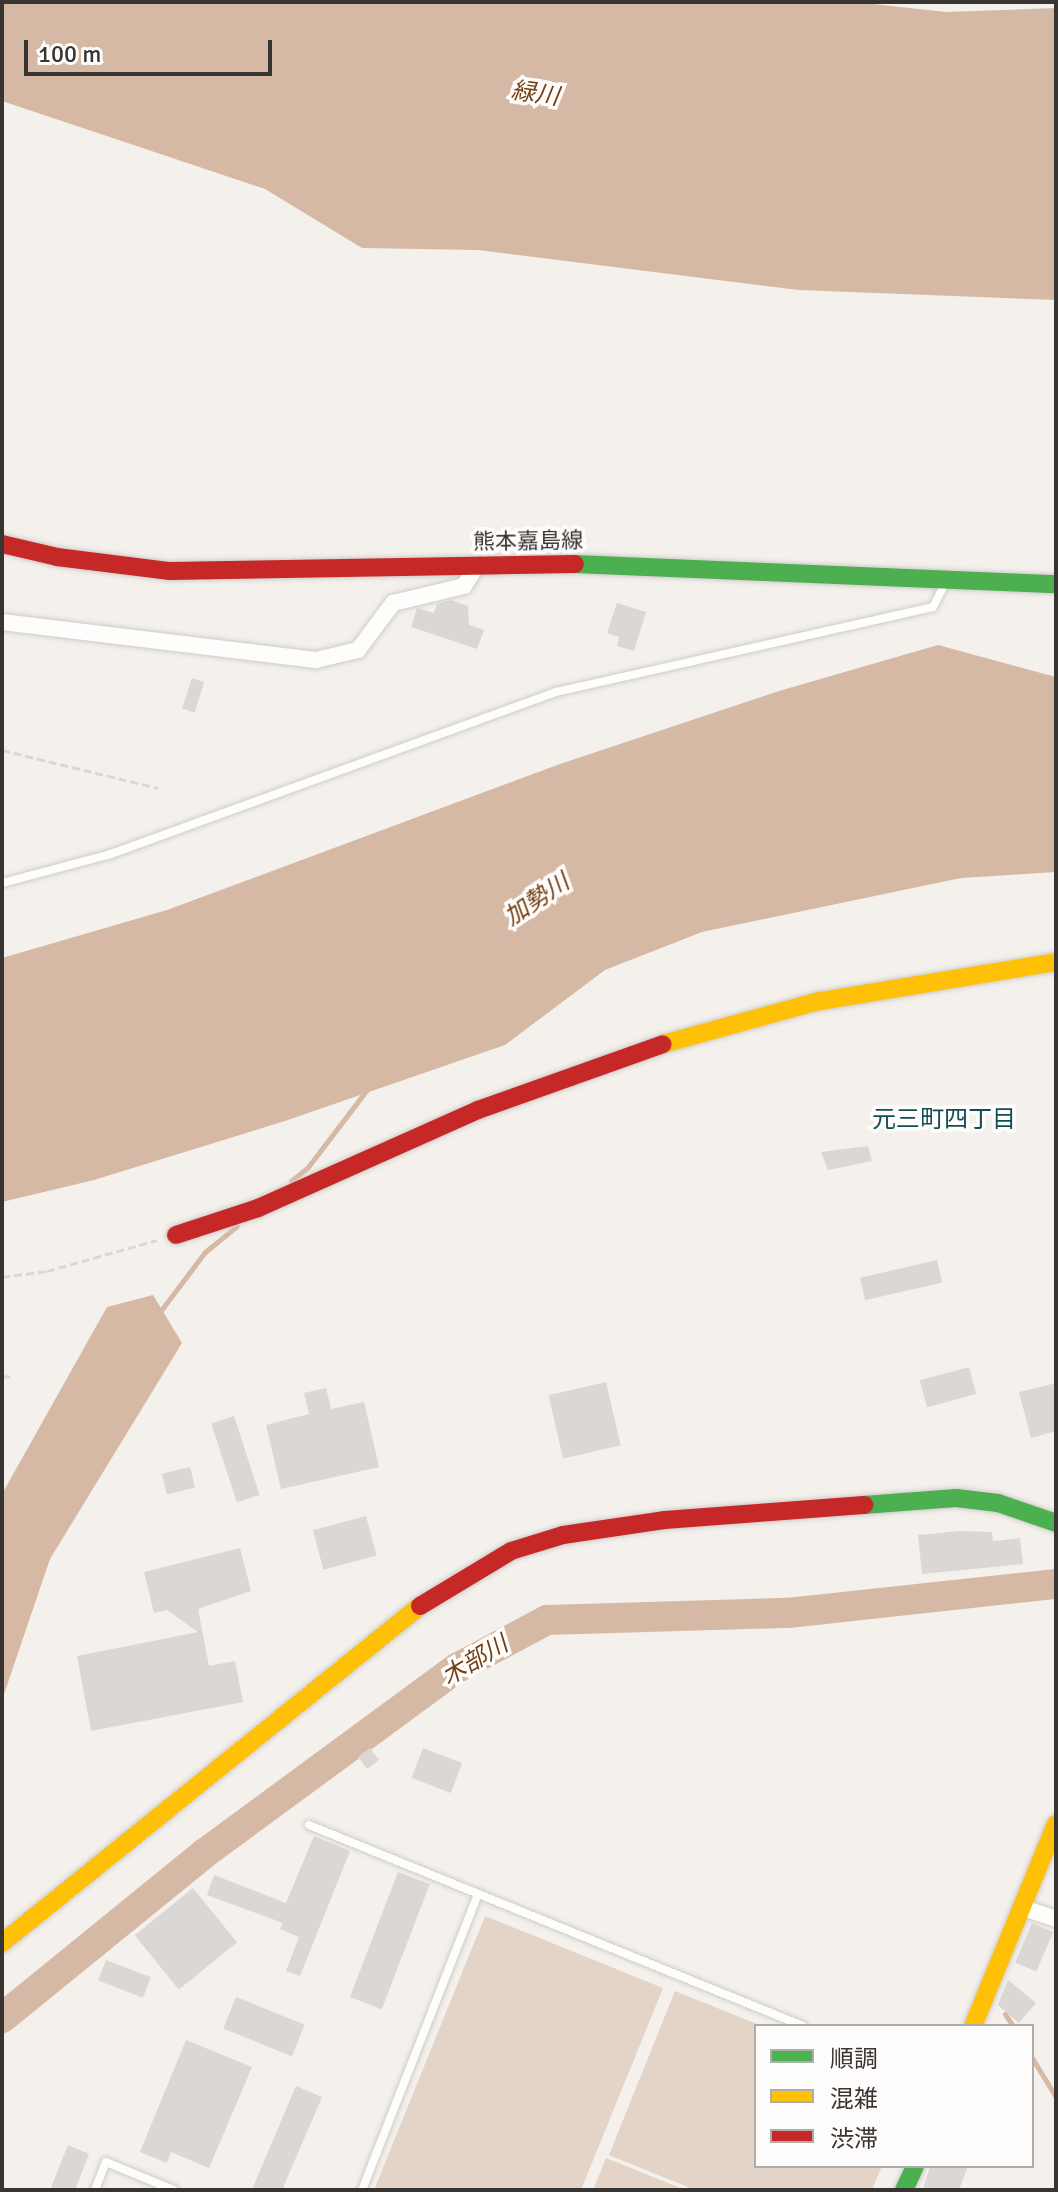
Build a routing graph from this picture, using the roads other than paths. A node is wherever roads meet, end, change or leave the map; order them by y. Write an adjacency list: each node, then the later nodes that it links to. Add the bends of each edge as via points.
1 (2, 544): 2 (street, 熊本嘉島線, via 57,557 170,571)
2 (476, 567): 3 (street, 熊本嘉島線, via 636,563); 5 (street, via 464,586 393,603 358,650 316,660)
3 (946, 582): 4 (street, 熊本嘉島線); 6 (lane, via 933,607 556,692 111,854)
4 (1056, 584)
5 (2, 622)
6 (2, 883)
7 (1056, 962): 8 (street, via 815,1002 691,1034 478,1110 258,1208)
8 (176, 1235)
9 (1056, 1523): 15 (street, via 998,1503 956,1498 664,1520 563,1535 511,1551 424,1603)
10 (1056, 1824): 13 (street)
11 (309, 1825): 12 (lane)
12 (478, 1894): 16 (lane); 21 (lane)
13 (1023, 1908): 14 (street); 17 (street)
14 (1056, 1919)
15 (2, 1943)
16 (798, 2024)
17 (974, 2024)
18 (914, 2168): 22 (street)
19 (95, 2190): 20 (lane, via 106,2162)
20 (174, 2190)
21 (362, 2190)
22 (904, 2190)

